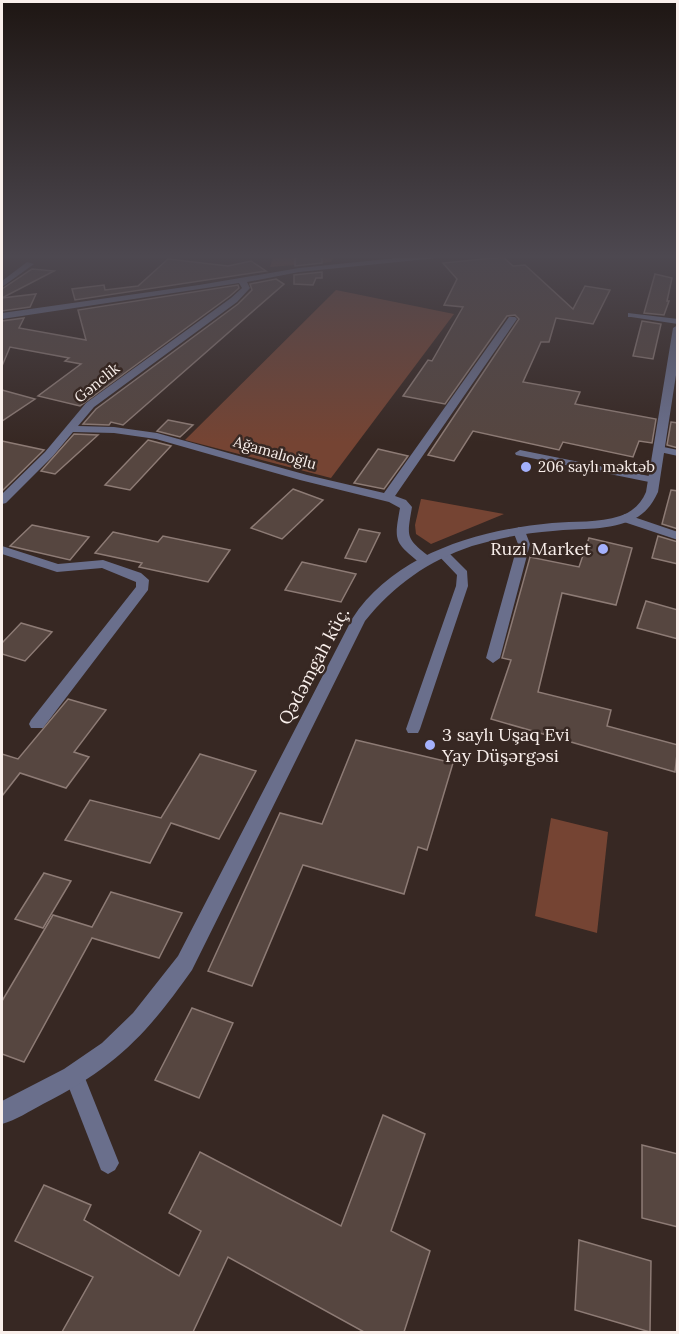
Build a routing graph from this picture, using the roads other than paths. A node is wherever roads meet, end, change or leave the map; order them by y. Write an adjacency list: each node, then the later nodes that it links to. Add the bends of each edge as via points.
1 (208, 317): 6 (street, Gənclik, via 103,394)
2 (646, 317): 4 (lane)
3 (512, 319): 11 (street)
4 (678, 322)
5 (678, 328): 7 (street, Qədəmgah küç.)
6 (70, 429): 11 (street, Ağamalıoğlu, via 157,436); 12 (street, Gənclik)
7 (659, 449): 9 (street); 10 (street, Qədəmgah küç.)
8 (520, 453): 10 (lane)
9 (678, 453)
10 (654, 480): 13 (street, Qədəmgah küç., via 645,505)
11 (387, 498): 18 (street, via 406,507 402,538)
12 (2, 500)
13 (626, 518): 14 (street, Qədəmgah küç.); 15 (street)
14 (519, 531): 17 (street, Qədəmgah küç.); 19 (street, via 524,544 522,554)
15 (678, 536)
16 (2, 550): 20 (street, via 57,568 103,564 142,580 143,587)
17 (442, 553): 18 (street, Qədəmgah küç.); 21 (lane, via 463,574 462,586)
18 (425, 560): 22 (street, Qədəmgah küç., via 385,587 359,619 185,963 137,1025 109,1052)
19 (493, 658)
20 (37, 724)
21 (413, 729)
22 (74, 1075): 23 (street, Qədəmgah küç.); 24 (lane)
23 (2, 1113)
24 (108, 1163)

